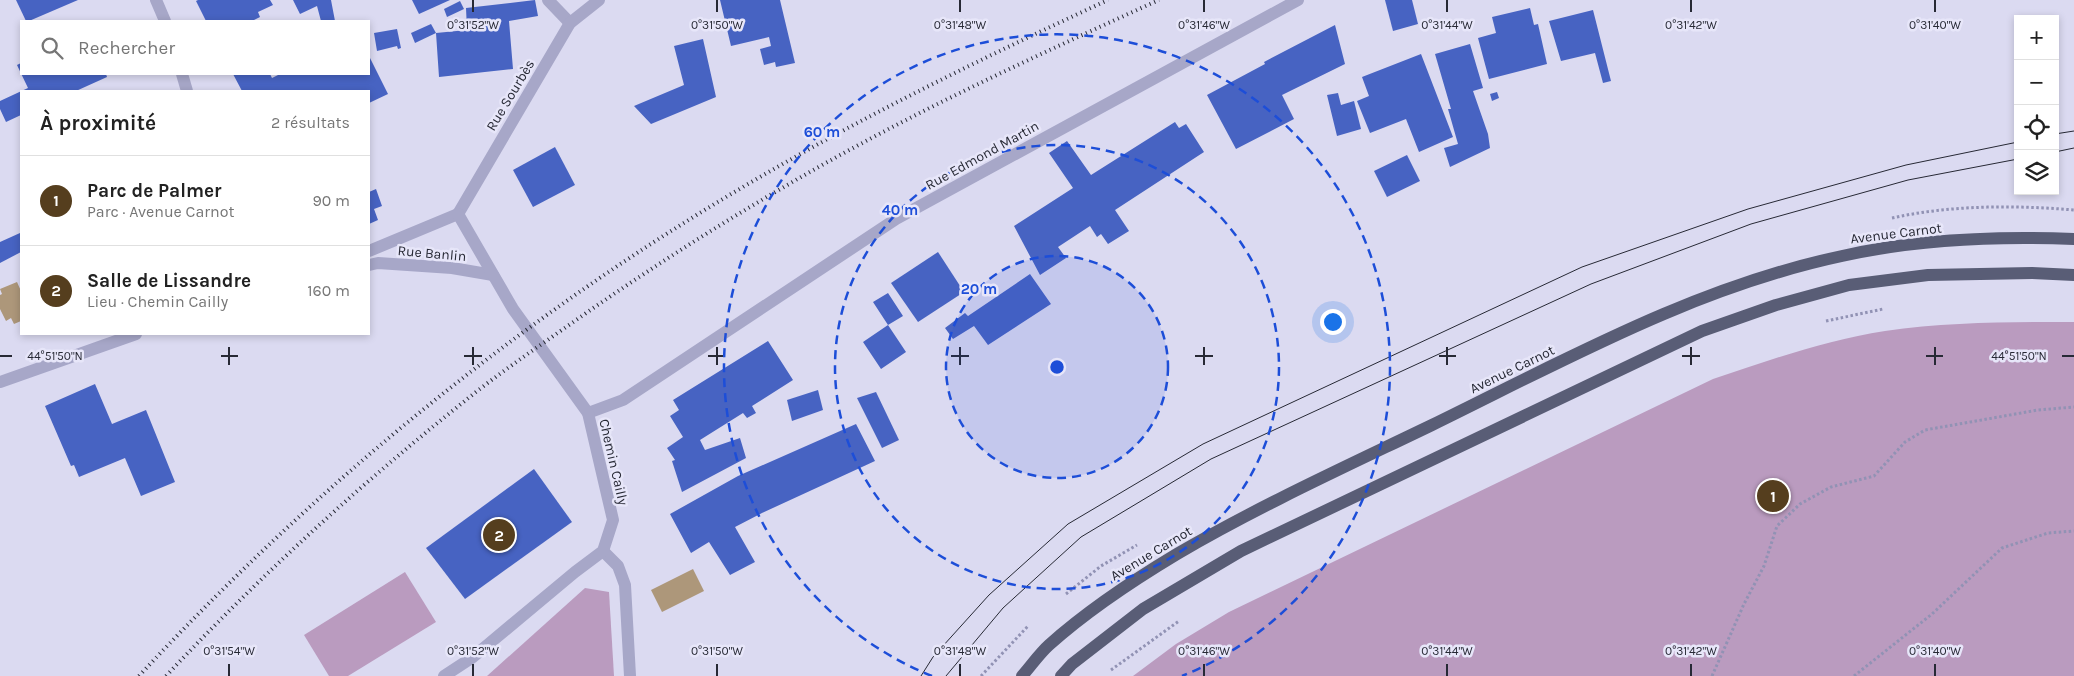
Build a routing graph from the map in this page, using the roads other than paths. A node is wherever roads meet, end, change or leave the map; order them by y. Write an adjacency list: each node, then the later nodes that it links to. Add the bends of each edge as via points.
1 (156, 0): 5 (street)
2 (548, 0): 6 (street)
3 (599, 0): 6 (street, Rue Sourbès)
4 (1298, 0): 17 (street, Rue Edmond Martin, via 896,219 624,400)
5 (165, 20)
6 (570, 23): 9 (street, Rue Sourbès)
7 (182, 75): 8 (street)
8 (187, 90)
9 (458, 214): 11 (street, Rue Banlin); 13 (street, Chemin Cailly)
10 (2074, 239): 21 (main road, Avenue Carnot, via 2027,237 1924,242 1851,254 1764,276 1693,301 1612,337 1230,523 1120,588 1048,646)
11 (370, 251)
12 (370, 265): 13 (street, Rue Banlin, via 452,268)
13 (493, 275): 17 (street, Chemin Cailly, via 513,309)
14 (2074, 275): 22 (main road, via 1928,275 1849,285 1776,305 1702,331 1241,551 1144,609)
15 (133, 335): 16 (street)
16 (0, 382)
17 (588, 413): 18 (street, Chemin Cailly, via 612,520)
18 (603, 551): 19 (street, via 473,657); 20 (street, via 618,566 625,585)
19 (444, 676)
20 (630, 676)
21 (1022, 676)
22 (1060, 676)

